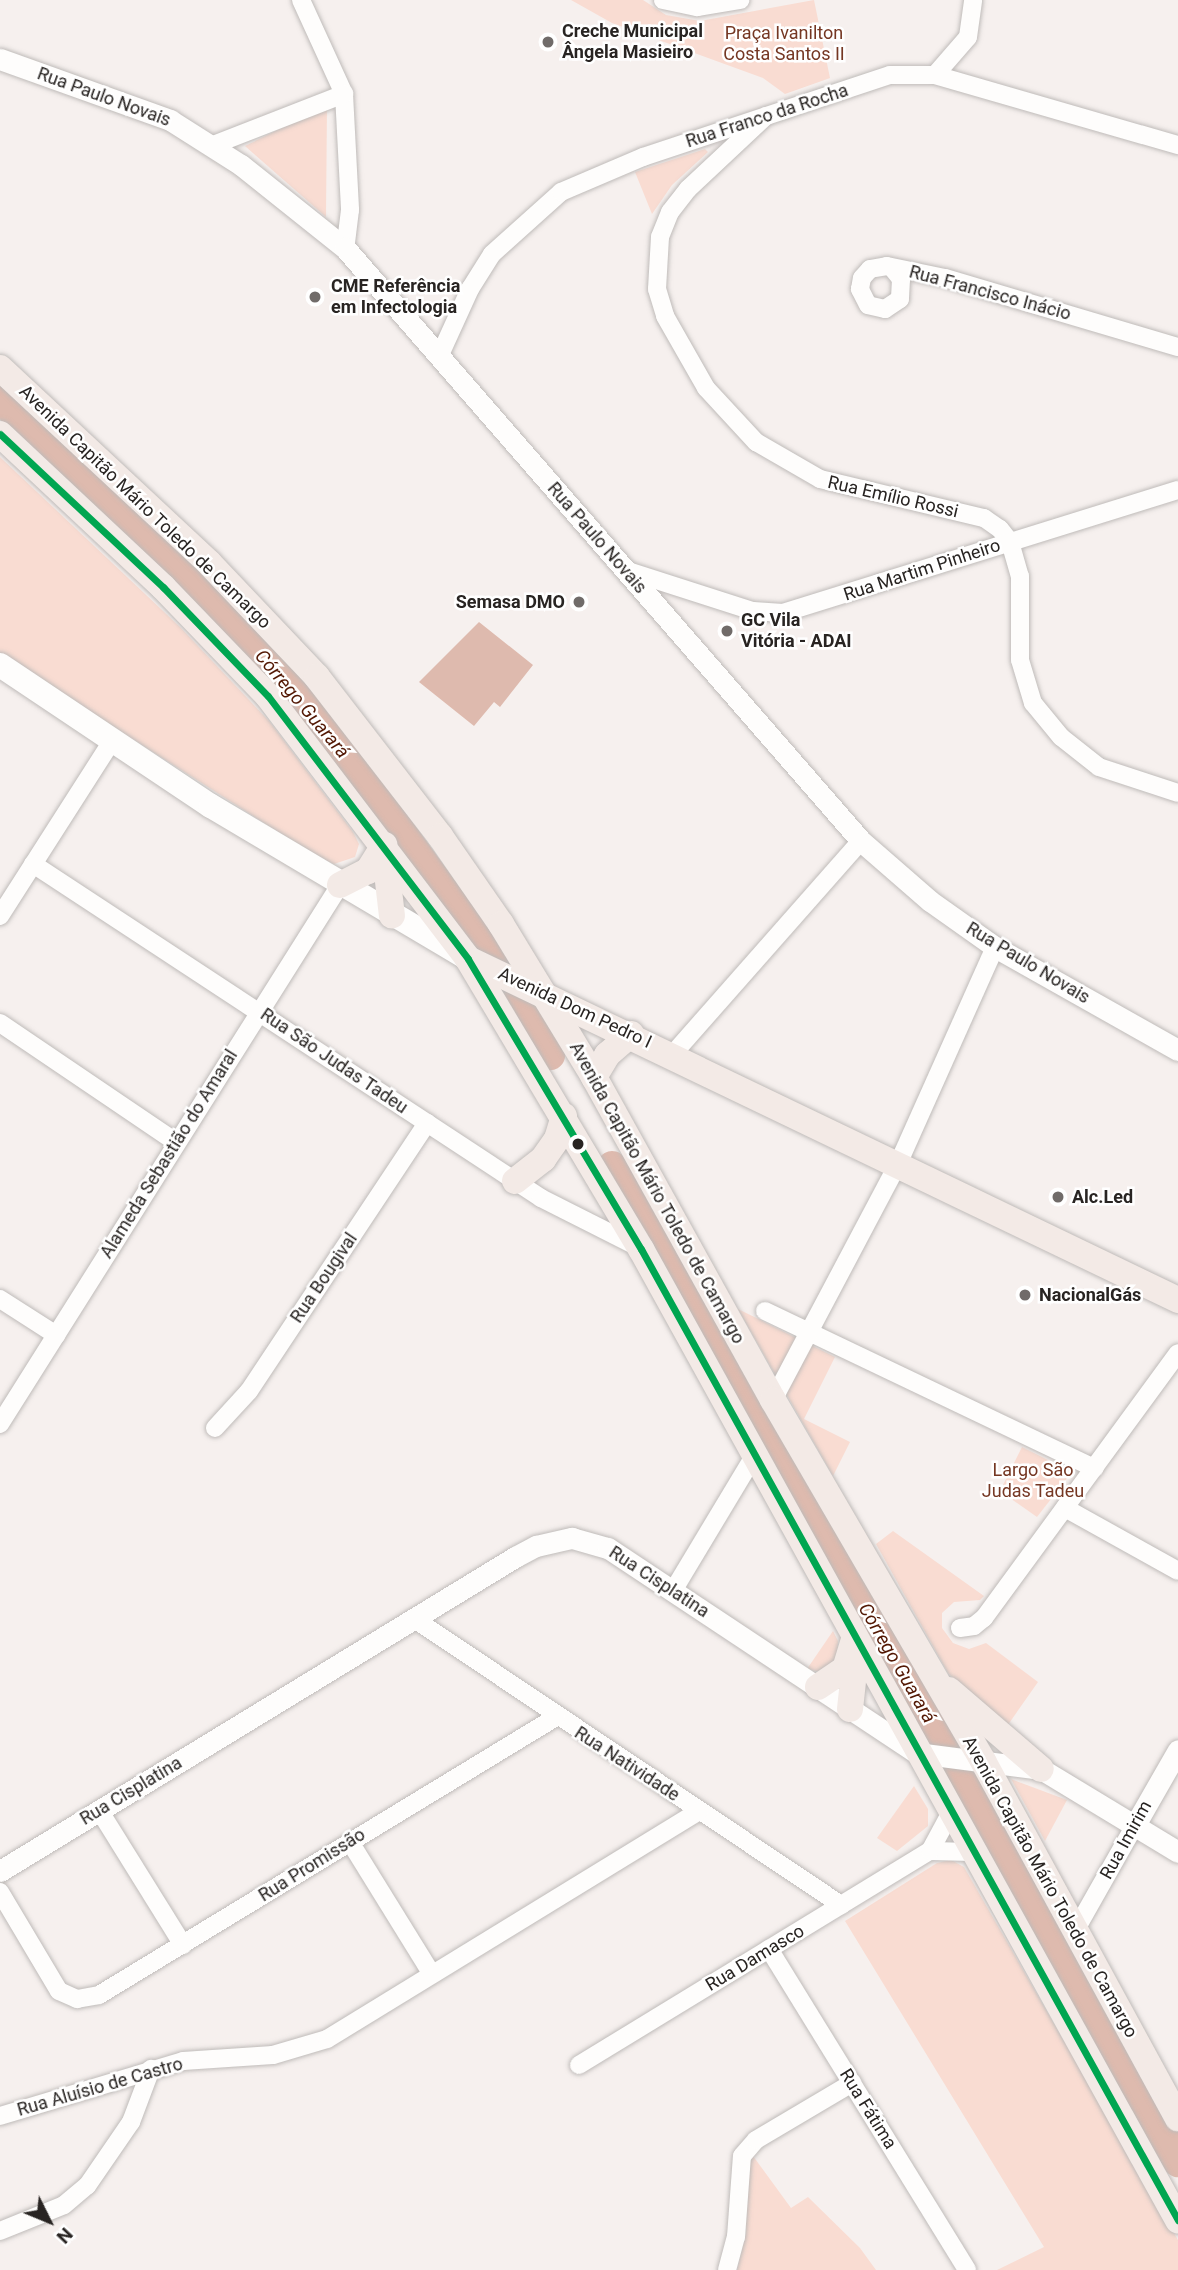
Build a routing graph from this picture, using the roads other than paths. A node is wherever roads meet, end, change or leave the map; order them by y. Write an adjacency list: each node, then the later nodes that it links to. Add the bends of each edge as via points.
1 (301, 0): 7 (street)
2 (663, 0): 3 (street, via 697,7)
3 (740, 0)
4 (973, 0): 6 (street, via 968,37)
5 (0, 59): 9 (street, Rua Paulo Novais, via 127,102)
6 (935, 75): 8 (street, Rua Franco da Rocha, via 890,75); 10 (street, Rua Franco da Rocha)
7 (344, 94): 9 (street); 11 (street, via 349,210)
8 (765, 116): 14 (street, Rua Franco da Rocha, via 643,157 561,192 492,254 470,289); 18 (street, Rua Emílio Rossi, via 688,189 670,212 660,237 657,289 665,316 700,378 719,406 756,442 820,479 984,518)
9 (213, 145): 11 (street, Rua Paulo Novais)
10 (1178, 145)
11 (345, 248): 14 (street, Rua Paulo Novais)
12 (893, 269): 12 (street, Rua Francisco Inácio, via 870,269 860,289 873,308 896,304 903,285); 13 (street, Rua Francisco Inácio, via 945,278)
13 (1178, 347)
14 (439, 357): 19 (street, Rua Paulo Novais)
15 (0, 368): 31 (main road, Avenida Capitão Mário Toledo de Camargo, via 209,563 317,677 440,836)
16 (0, 434): 24 (main road, via 219,642 268,696)
17 (1178, 490): 18 (street, Rua Martim Pinheiro)
18 (1010, 542): 19 (street, Rua Martim Pinheiro, via 783,613 753,611); 22 (street, via 1020,576 1020,660 1033,704 1061,737 1099,767)
19 (625, 570): 23 (street, Rua Paulo Novais)
20 (0, 665): 21 (main road, Avenida Dom Pedro I)
21 (112, 741): 25 (street); 26 (main road, Avenida Dom Pedro I)
22 (1178, 793)
23 (861, 841): 29 (street, Rua Paulo Novais, via 930,901); 36 (street)
24 (384, 845): 26 (main road, via 368,871); 28 (main road); 30 (main road)
25 (33, 864): 27 (street); 32 (street, Rua São Judas Tadeu)
26 (340, 885): 28 (main road, Avenida Dom Pedro I); 32 (street, Alameda Sebastião do Amaral)
27 (0, 916)
28 (392, 916): 30 (main road, Avenida Dom Pedro I)
29 (995, 947): 35 (street, Rua Paulo Novais); 41 (street)
30 (476, 962): 31 (main road, Avenida Dom Pedro I); 38 (main road)
31 (531, 988): 34 (main road, Avenida Dom Pedro I); 37 (main road, Avenida Capitão Mário Toledo de Camargo)
32 (259, 1011): 39 (street, Rua São Judas Tadeu); 40 (street, Alameda Sebastião do Amaral)
33 (0, 1023): 40 (street)
34 (631, 1034): 36 (main road, Avenida Dom Pedro I); 37 (main road, via 607,1055)
35 (1178, 1050)
36 (673, 1054): 41 (main road, Avenida Dom Pedro I)
37 (594, 1077): 50 (main road, Avenida Capitão Mário Toledo de Camargo)
38 (564, 1116): 42 (main road, via 543,1159); 43 (main road)
39 (427, 1123): 42 (street, Rua São Judas Tadeu); 52 (street, Rua Bougival, via 248,1391)
40 (174, 1141): 48 (street, Alameda Sebastião do Amaral)
41 (898, 1164): 45 (main road, Avenida Dom Pedro I); 47 (street)
42 (515, 1181): 43 (street, Rua São Judas Tadeu)
43 (641, 1249): 53 (main road)
44 (0, 1299): 48 (street)
45 (1178, 1300)
46 (765, 1311): 47 (street)
47 (807, 1331): 50 (street); 54 (street)
48 (56, 1335): 51 (street, Alameda Sebastião do Amaral)
49 (1178, 1353): 54 (street)
50 (773, 1400): 61 (main road, Avenida Capitão Mário Toledo de Camargo)
51 (0, 1424)
52 (215, 1428)
53 (754, 1456): 57 (street); 60 (main road)
54 (1094, 1468): 55 (street)
55 (1065, 1508): 56 (street); 59 (street, via 984,1618 974,1626)
56 (1178, 1571)
57 (673, 1591): 58 (street, Rua Cisplatina, via 608,1548 572,1538 536,1546); 62 (street, Rua Cisplatina)
58 (416, 1620): 64 (street, Rua Natividade); 69 (street, Rua Cisplatina)
59 (960, 1628)
60 (855, 1642): 62 (main road, via 845,1668); 63 (main road); 66 (main road)
61 (928, 1671): 67 (main road, Avenida Capitão Mário Toledo de Camargo); 68 (main road)
62 (818, 1687): 63 (street, Rua Cisplatina)
63 (850, 1709): 66 (street, Rua Cisplatina)
64 (556, 1717): 70 (street, Rua Natividade); 73 (street, Rua Promissão)
65 (1178, 1750): 72 (street, Rua Imirim)
66 (926, 1754): 67 (street, Rua Cisplatina); 71 (main road)
67 (971, 1760): 68 (street, Rua Cisplatina); 80 (main road, Avenida Capitão Mário Toledo de Camargo)
68 (1041, 1769): 72 (street, Rua Cisplatina)
69 (99, 1810): 77 (street, Rua Cisplatina); 81 (street)
70 (699, 1811): 79 (street, Rua Natividade); 83 (street, Rua Aluísio de Castro)
71 (950, 1814): 74 (street); 75 (main road)
72 (1135, 1825): 76 (street, Rua Cisplatina); 80 (street, Rua Imirim)
73 (350, 1842): 81 (street, Rua Promissão); 83 (street)
74 (930, 1851): 75 (street); 79 (street, Rua Damasco)
75 (973, 1852): 89 (main road)
76 (1178, 1852)
77 (0, 1871)
78 (0, 1892): 81 (street, Rua Promissão, via 64,1995 99,1995)
79 (841, 1905): 82 (street, Rua Damasco)
80 (1075, 1931): 88 (main road, Avenida Capitão Mário Toledo de Camargo)
81 (183, 1945)
82 (769, 1949): 84 (street, Rua Damasco); 86 (street, Rua Fátima)
83 (432, 1974): 85 (street, Rua Aluísio de Castro, via 343,2031 299,2049 183,2061)
84 (579, 2065)
85 (150, 2069): 87 (street, Rua Aluísio de Castro); 90 (street, via 131,2122 87,2186 64,2205)
86 (852, 2083): 91 (street, via 756,2140 742,2156 736,2237); 92 (street, Rua Fátima)
87 (0, 2116)
88 (1178, 2118)
89 (1178, 2220)
90 (0, 2231)
91 (727, 2270)
92 (967, 2270)

